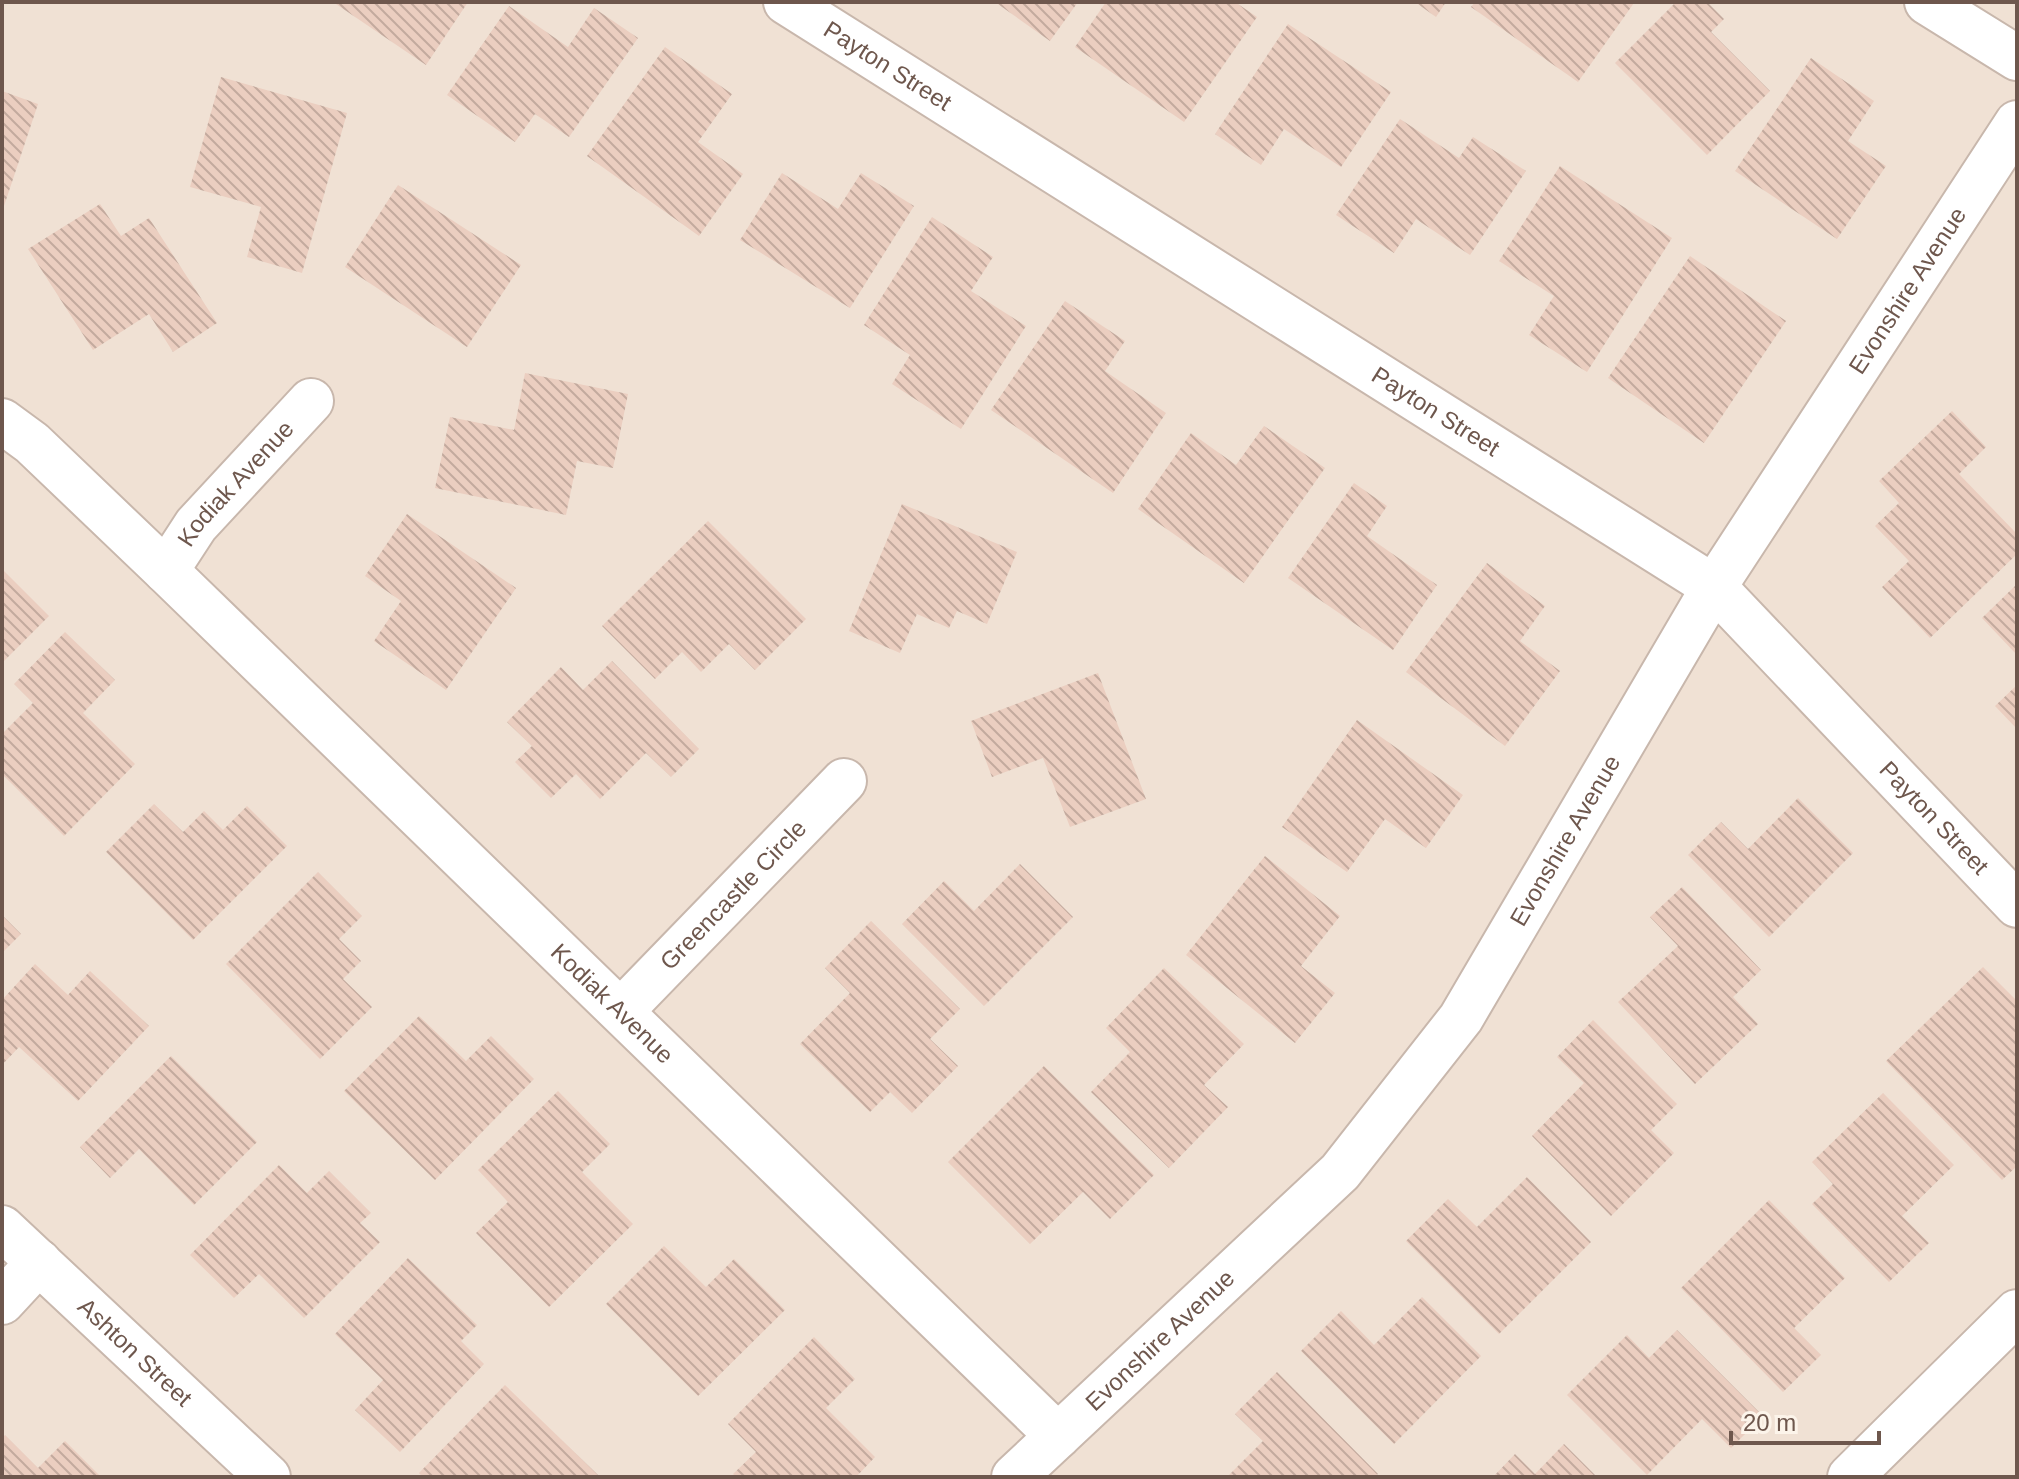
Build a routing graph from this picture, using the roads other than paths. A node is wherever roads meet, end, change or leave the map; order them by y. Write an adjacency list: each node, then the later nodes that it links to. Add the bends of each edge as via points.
1 (786, 2): 8 (street, Payton Street)
2 (1927, 2): 3 (street)
3 (2017, 58)
4 (2017, 123): 8 (street, Evonshire Avenue)
5 (311, 401): 7 (street, Kodiak Avenue, via 196,525)
6 (2, 421): 7 (street, Kodiak Avenue, via 32,443)
7 (166, 571): 11 (street, Kodiak Avenue)
8 (1714, 587): 10 (street, Payton Street); 16 (street, Evonshire Avenue, via 1461,1018 1340,1172)
9 (844, 781): 11 (street, Greencastle Circle)
10 (2017, 905)
11 (622, 1010): 16 (street, Kodiak Avenue)
12 (2, 1228): 13 (street, Ashton Street)
13 (39, 1262): 14 (street); 17 (street, Ashton Street)
14 (2, 1302)
15 (2017, 1312): 19 (street)
16 (1058, 1436): 18 (street, Evonshire Avenue)
17 (268, 1477)
18 (1014, 1477)
19 (1850, 1477)

